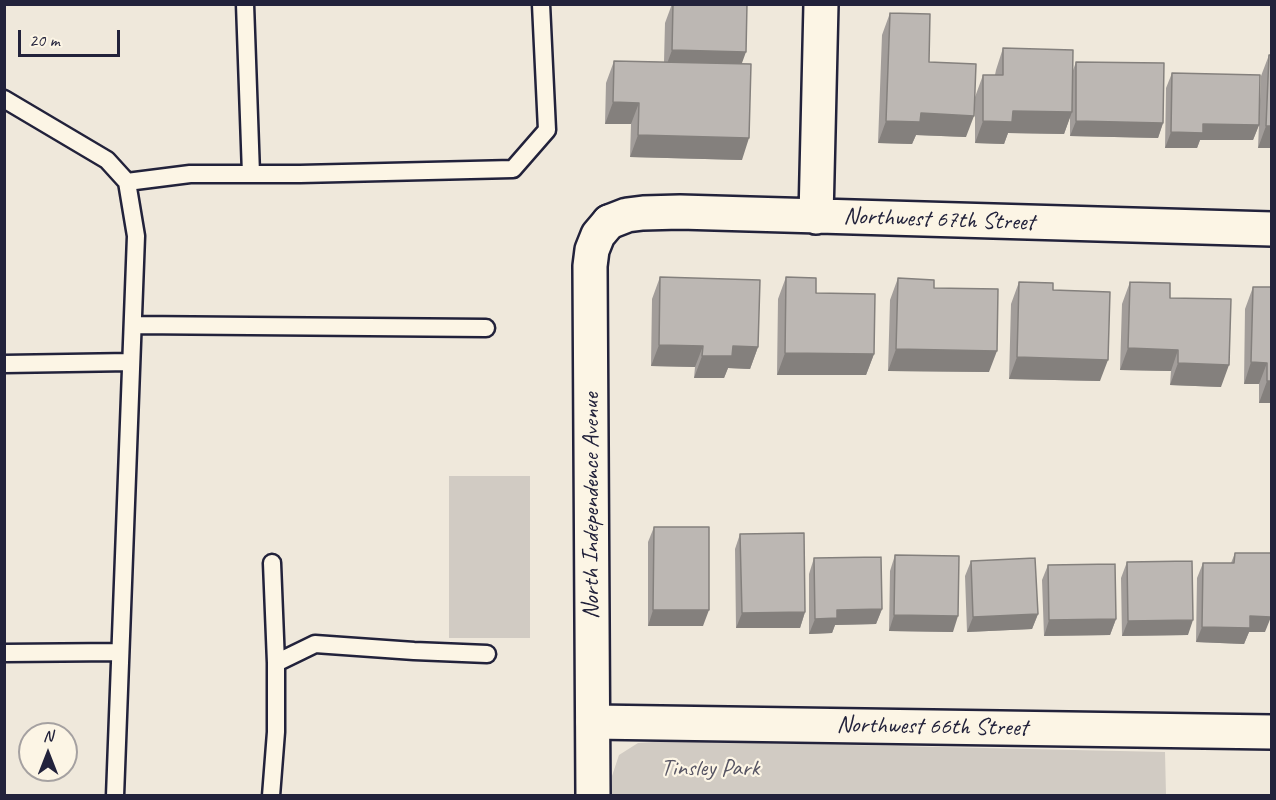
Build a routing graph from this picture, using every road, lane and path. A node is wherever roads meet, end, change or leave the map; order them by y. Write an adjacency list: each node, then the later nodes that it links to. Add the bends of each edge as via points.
1 (245, 4): 5 (lane)
2 (541, 4): 5 (lane, via 547,129 513,169)
3 (821, 4): 7 (street)
4 (4, 99): 6 (lane, via 107,160)
5 (251, 174): 6 (lane, via 190,174)
6 (127, 182): 10 (lane, via 136,236)
7 (816, 217): 8 (street, Northwest 67th Street, via 680,212 627,215); 9 (street, Northwest 67th Street)
8 (609, 222): 19 (street, North Independence Avenue, via 598,235 590,266)
9 (1272, 229)
10 (133, 325): 11 (lane); 12 (lane)
11 (486, 328)
12 (131, 362): 13 (lane); 15 (lane)
13 (4, 364)
14 (272, 563): 18 (lane)
15 (120, 651): 16 (lane); 21 (lane)
16 (4, 653)
17 (487, 654): 18 (lane, via 315,644)
18 (276, 663): 22 (lane)
19 (593, 722): 20 (street, Northwest 66th Street); 23 (street, North Independence Avenue)
20 (1272, 732)
21 (115, 795)
22 (271, 795)
23 (593, 795)

